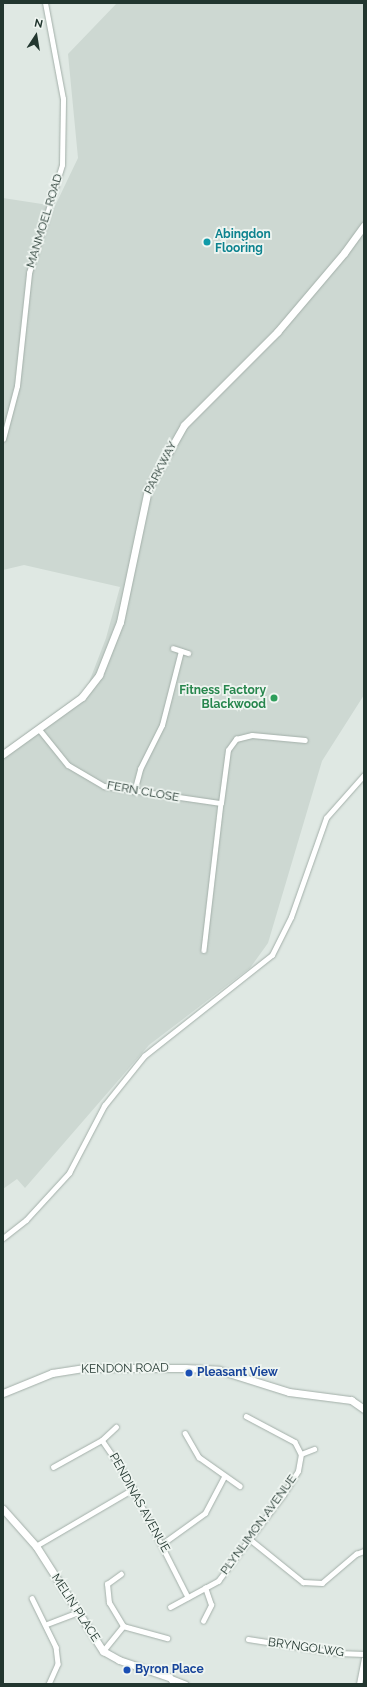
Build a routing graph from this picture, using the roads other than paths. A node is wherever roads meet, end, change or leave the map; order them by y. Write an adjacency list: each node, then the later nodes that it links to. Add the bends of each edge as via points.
1 (46, 3): 3 (street, MANMOEL ROAD, via 63,99 62,165 31,265 17,386)
2 (364, 225): 7 (street, PARKWAY, via 344,253 277,332 184,425 148,489 120,622 99,675 82,697)
3 (3, 439)
4 (173, 648): 5 (street)
5 (181, 650): 6 (street); 11 (street, via 162,725 140,769)
6 (188, 653)
7 (39, 729): 9 (street, PARKWAY); 11 (street, FERN CLOSE, via 68,765 77,772 104,786)
8 (305, 740): 12 (street, via 252,735 236,740 228,750)
9 (3, 754)
10 (364, 775): 14 (street, via 326,818 291,917 272,956 144,1056 104,1106 68,1173 26,1220)
11 (134, 792): 12 (street, FERN CLOSE)
12 (221, 803): 13 (street)
13 (204, 950)
14 (3, 1238)
15 (3, 1393): 16 (street, KENDON ROAD, via 52,1373 85,1368 185,1368 219,1370 288,1392 351,1400)
16 (364, 1409)
17 (246, 1416): 22 (street, via 295,1442)
18 (116, 1427): 20 (street)
19 (185, 1433): 24 (street, via 199,1457)
20 (102, 1440): 23 (street, PENDINAS AVENUE); 26 (street, PENDINAS AVENUE)
21 (314, 1450): 22 (street)
22 (301, 1454): 28 (street, PLYNLIMON AVENUE, via 298,1471)
23 (53, 1467)
24 (224, 1477): 25 (street); 29 (street, via 205,1513)
25 (240, 1486)
26 (133, 1489): 29 (street, PENDINAS AVENUE); 30 (street)
27 (3, 1509): 30 (street, MELIN PLACE)
28 (251, 1540): 31 (street, via 303,1582 322,1583 356,1554); 33 (street, PLYNLIMON AVENUE, via 218,1581)
29 (162, 1544): 34 (street, PENDINAS AVENUE)
30 (36, 1546): 37 (street, MELIN PLACE)
31 (364, 1551)
32 (121, 1574): 40 (street, via 107,1584 109,1603)
33 (204, 1588): 34 (street, PLYNLIMON AVENUE); 38 (street, via 211,1605)
34 (188, 1597): 36 (street, PLYNLIMON AVENUE)
35 (32, 1598): 39 (street)
36 (170, 1607)
37 (75, 1613): 39 (street); 43 (street, MELIN PLACE)
38 (203, 1620)
39 (47, 1624): 47 (street, via 58,1664)
40 (123, 1626): 41 (street); 43 (street)
41 (167, 1638)
42 (248, 1639): 44 (street, BRYNGOLWG, via 338,1653)
43 (103, 1651): 46 (street, MELIN PLACE, via 118,1660)
44 (364, 1654)
45 (364, 1660): 50 (street)
46 (169, 1677): 48 (street); 49 (street)
47 (49, 1684)
48 (174, 1684)
49 (186, 1684)
50 (359, 1684)

